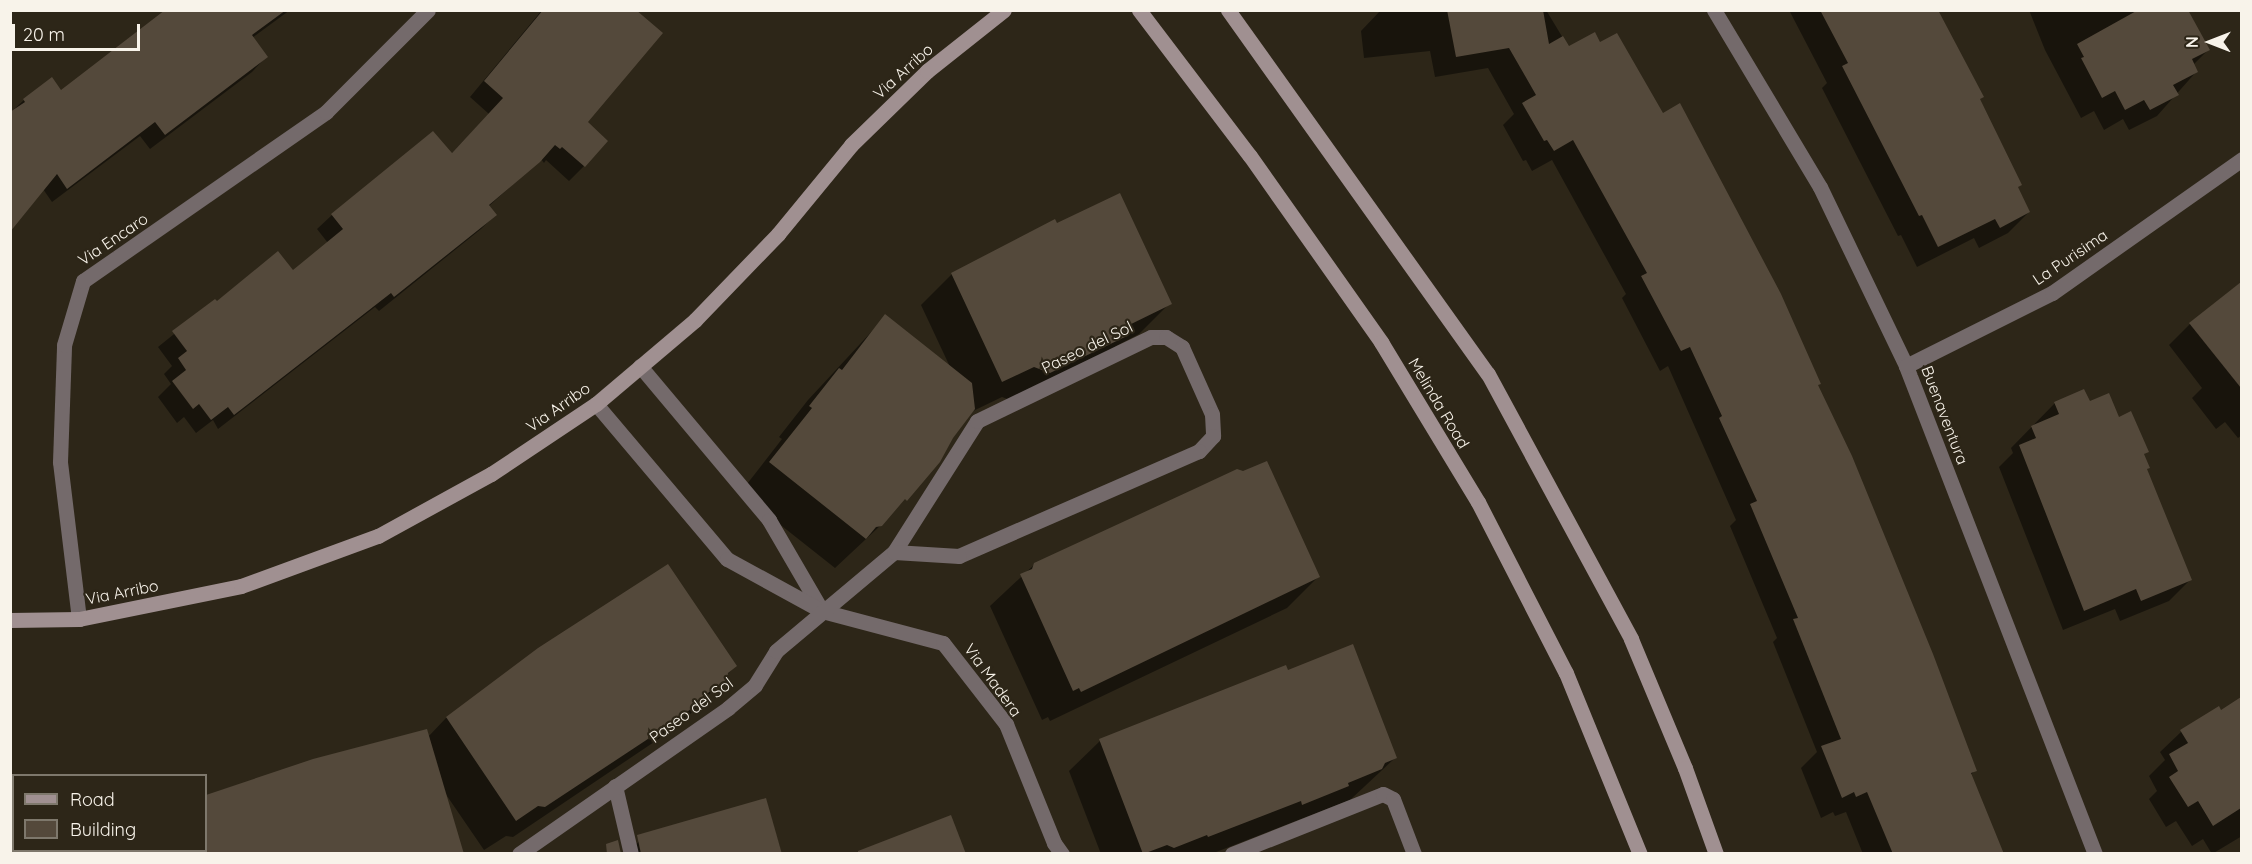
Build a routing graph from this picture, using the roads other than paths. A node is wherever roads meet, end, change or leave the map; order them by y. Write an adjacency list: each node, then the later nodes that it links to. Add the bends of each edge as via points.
1 (428, 10): 12 (street, Via Encaro, via 326,112 83,281 64,345 60,462)
2 (1004, 10): 7 (main road, Via Arribo, via 918,80 851,145 778,234 695,320)
3 (1139, 10): 20 (main road, Melinda Road, via 1250,156 1381,342 1478,501 1566,673)
4 (1228, 10): 21 (main road, via 1488,374 1631,639)
5 (1714, 10): 8 (street, Buenaventura, via 1820,188)
6 (2241, 159): 8 (street, La Purisima, via 2052,293)
7 (640, 366): 9 (main road, Via Arribo); 11 (street, via 769,520)
8 (1906, 366): 22 (street, Buenaventura)
9 (596, 404): 11 (street, Via Madera, via 727,559); 12 (main road, Via Arribo, via 491,474 378,536 242,586)
10 (894, 552): 10 (street, Paseo del Sol, via 977,421 1151,337 1166,337 1182,347 1212,414 1214,436 1199,451 959,556); 11 (street, Paseo del Sol)
11 (822, 610): 14 (street, Paseo del Sol, via 776,651 755,685 728,708); 17 (street, Via Madera, via 943,643 1006,724)
12 (78, 619): 13 (main road, Via Arribo)
13 (10, 620)
14 (615, 786): 15 (street, Paseo del Sol); 16 (street)
15 (519, 854)
16 (631, 854)
17 (1062, 854)
18 (1232, 854): 19 (street, via 1383,794 1393,799)
19 (1414, 854)
20 (1640, 854)
21 (1716, 854)
22 (2095, 854)

